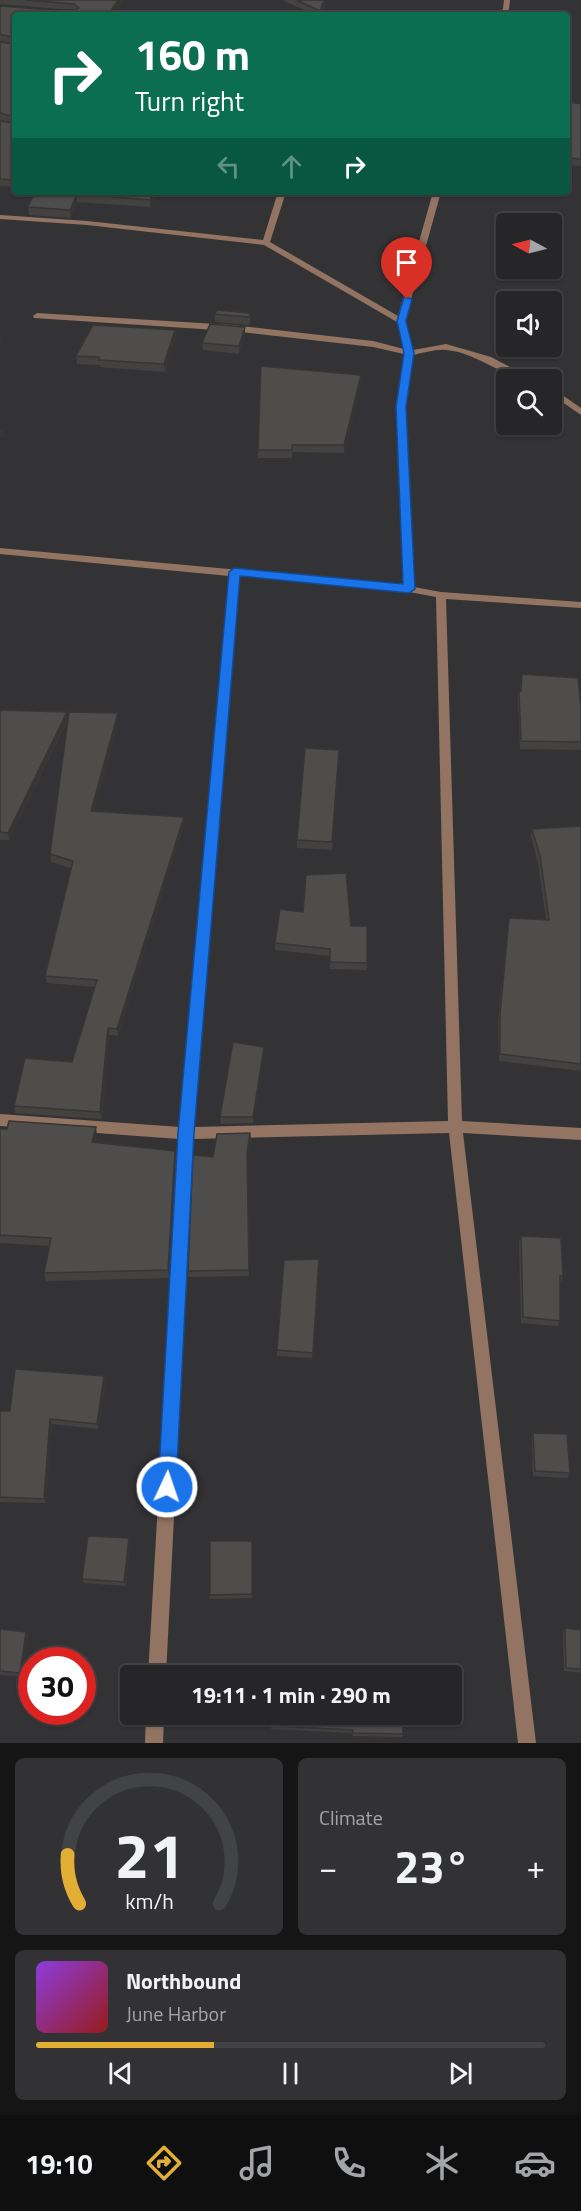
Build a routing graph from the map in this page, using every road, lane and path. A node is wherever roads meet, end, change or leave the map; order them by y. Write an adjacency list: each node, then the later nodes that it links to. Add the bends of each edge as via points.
1 (281, 195): 4 (street)
2 (436, 195): 6 (street)
3 (0, 217): 4 (street)
4 (266, 243): 6 (street)
5 (37, 316): 7 (street, via 232,328 373,344)
6 (401, 321): 7 (street)
7 (409, 353): 8 (street, via 446,347); 13 (street, via 401,407)
8 (508, 369)
9 (562, 398): 10 (street)
10 (581, 412)
11 (0, 551): 12 (street)
12 (234, 572): 13 (street); 18 (street)
13 (409, 589): 14 (street)
14 (441, 596): 15 (street); 17 (street)
15 (581, 605)
16 (0, 1120): 18 (street)
17 (455, 1127): 18 (street); 19 (street); 23 (street)
18 (186, 1133): 20 (street)
19 (581, 1134)
20 (158, 1665)
21 (155, 1725): 22 (street)
22 (154, 1743)
23 (527, 1743)

